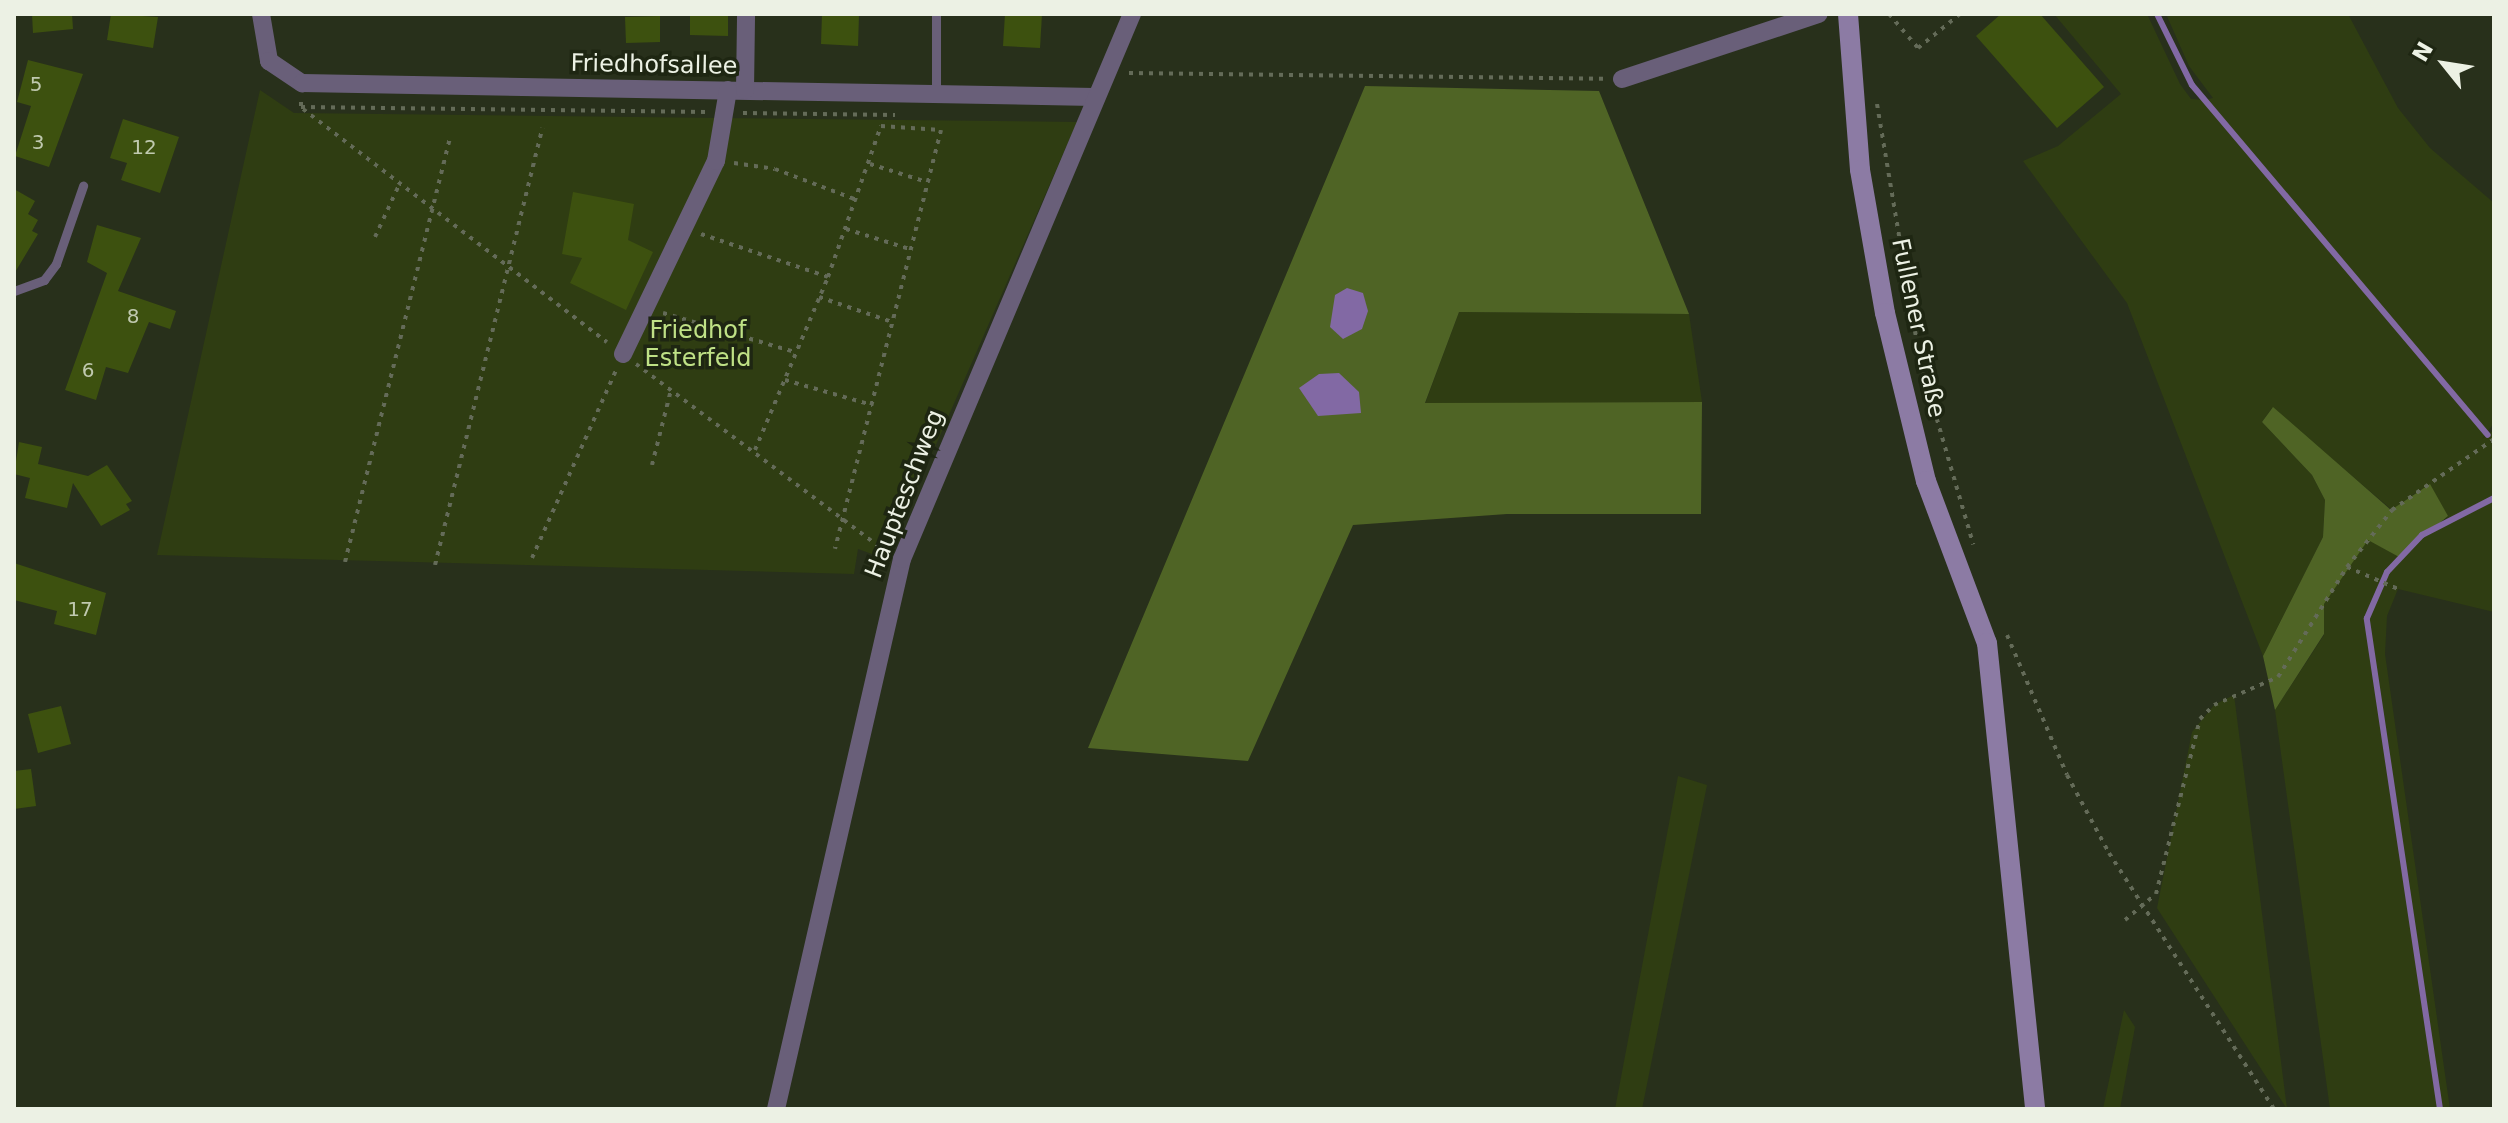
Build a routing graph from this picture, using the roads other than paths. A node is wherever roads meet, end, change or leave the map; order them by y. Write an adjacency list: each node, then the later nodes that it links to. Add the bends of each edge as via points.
1 (261, 14): 8 (street, Friedhofsallee, via 269,61 302,83)
2 (746, 14): 8 (street)
3 (936, 14): 9 (lane)
4 (1132, 14): 10 (street, Haupteschweg)
5 (1819, 14): 7 (street)
6 (1848, 14): 15 (main road, Fullener Straße, via 1860,170 1885,313 1926,481 1987,643)
7 (1622, 79)
8 (737, 90): 9 (street, Friedhofsallee); 13 (street, via 726,113 716,161)
9 (936, 95): 10 (street, Friedhofsallee)
10 (1094, 97): 14 (street, Haupteschweg, via 902,559)
11 (83, 186): 12 (lane, via 56,264 44,280)
12 (14, 291)
13 (623, 354)
14 (776, 1109)
15 (2035, 1109)

